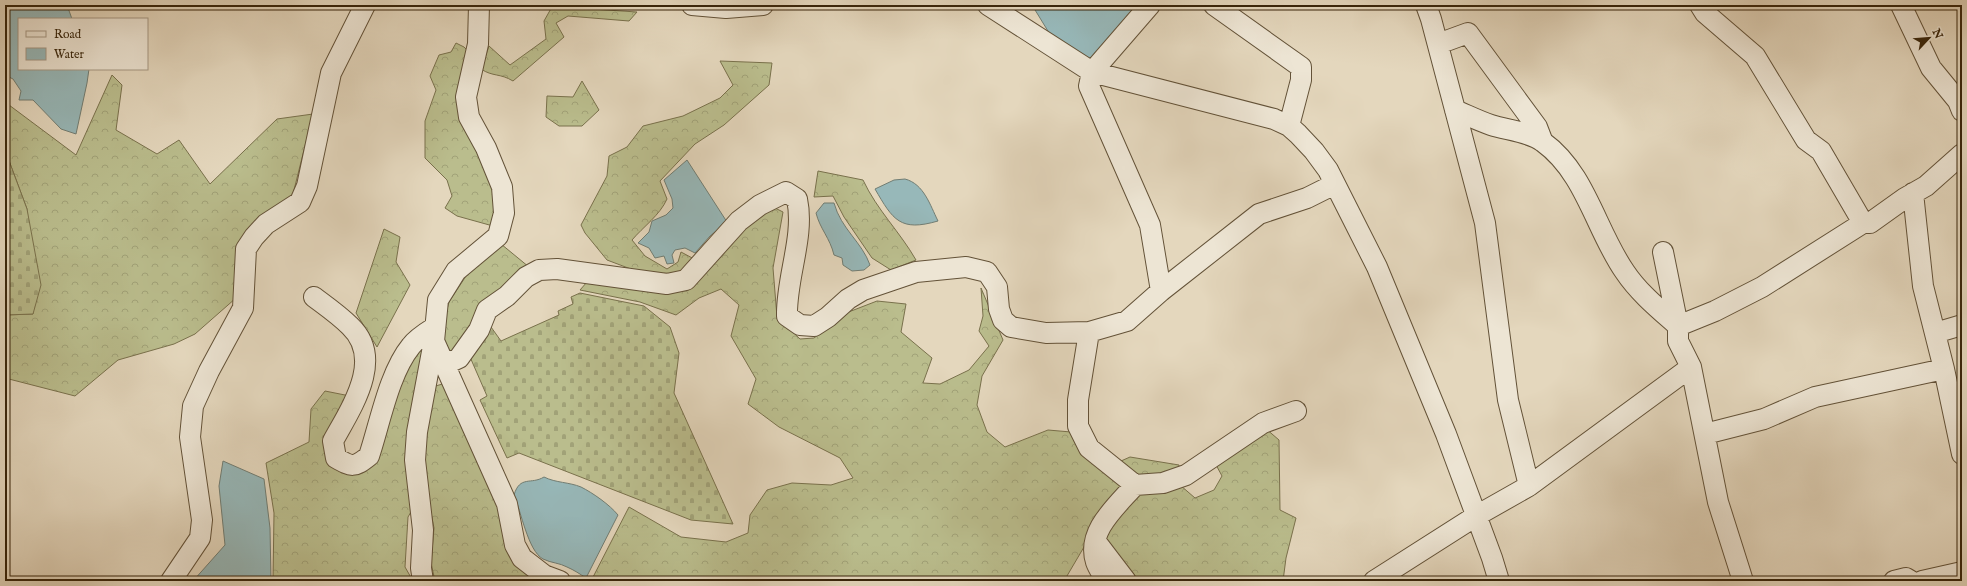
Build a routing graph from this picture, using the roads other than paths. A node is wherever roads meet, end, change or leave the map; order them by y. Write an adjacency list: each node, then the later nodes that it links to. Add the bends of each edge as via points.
1 (365, 5): 40 (street, via 331,73 307,186 300,202 266,224 246,249 243,308 193,406 190,437 202,520 200,538)
2 (480, 5): 28 (street, via 478,44 466,96 469,117 486,148 502,187 504,213 498,236 456,271 438,300)
3 (692, 5): 4 (street, via 726,8)
4 (763, 5)
5 (988, 5): 12 (street)
6 (1150, 5): 12 (street)
7 (1214, 5): 15 (street, via 1301,67 1301,80)
8 (1426, 5): 11 (street)
9 (1700, 5): 20 (street, via 1705,13 1756,56 1806,140 1821,151)
10 (1901, 5): 14 (street, via 1931,68 1958,101)
11 (1438, 44): 13 (street); 16 (street, via 1468,33 1537,127)
12 (1092, 72): 15 (street, via 1274,119); 22 (street, via 1089,86 1094,100 1150,225)
13 (1455, 110): 16 (street, via 1491,125); 36 (street, via 1485,223 1508,400)
14 (1962, 111)
15 (1289, 126): 18 (street, via 1314,151)
16 (1542, 140): 25 (street, via 1576,179 1625,272 1649,300)
17 (1962, 154): 19 (street, via 1926,186)
18 (1335, 184): 22 (street, via 1307,198 1258,214); 37 (street, via 1377,267 1446,434)
19 (1913, 193): 20 (street, via 1870,224); 27 (street, via 1923,286)
20 (1863, 223): 25 (street, via 1762,287)
21 (1663, 252): 25 (street)
22 (1161, 291): 26 (street, via 1127,321)
23 (314, 297): 28 (street, via 351,327 360,341 365,357 364,377 357,399 333,441 336,458 349,465 358,465 369,456 396,371 411,346 424,334)
24 (1962, 325): 27 (street)
25 (1678, 326): 30 (street, via 1678,341)
26 (1089, 332): 29 (street, via 1046,333 1011,327 1003,320 997,287 987,272 966,267 916,272 862,290 814,326 800,325 787,316 787,299 800,216 797,199 786,192 760,204 739,221 686,280 667,284 557,269 539,270 526,277 507,296 487,310 479,330 459,358); 35 (street, via 1078,400 1078,426 1089,448)
27 (1935, 333): 31 (street)
28 (435, 334): 29 (street); 41 (street, via 417,432 415,460 423,530)
29 (444, 365): 42 (street, via 507,504 515,545 522,558 544,575)
30 (1691, 367): 33 (street); 36 (street)
31 (1944, 369): 33 (street, via 1815,397 1764,419); 34 (street)
32 (1296, 411): 35 (street, via 1263,423 1186,475 1163,482)
33 (1705, 434): 47 (street, via 1718,502)
34 (1962, 454)
35 (1135, 485): 38 (street, via 1105,519)
36 (1529, 486): 37 (street)
37 (1476, 516): 45 (street); 46 (street)
38 (1094, 539): 43 (street, via 1096,562); 44 (street)
39 (1962, 572): 50 (street)
40 (171, 581)
41 (423, 581)
42 (560, 581)
43 (1106, 581)
44 (1126, 581)
45 (1374, 581)
46 (1499, 581)
47 (1743, 581)
48 (1894, 581): 49 (street, via 1906,578)
49 (1911, 581)
50 (1922, 581)

